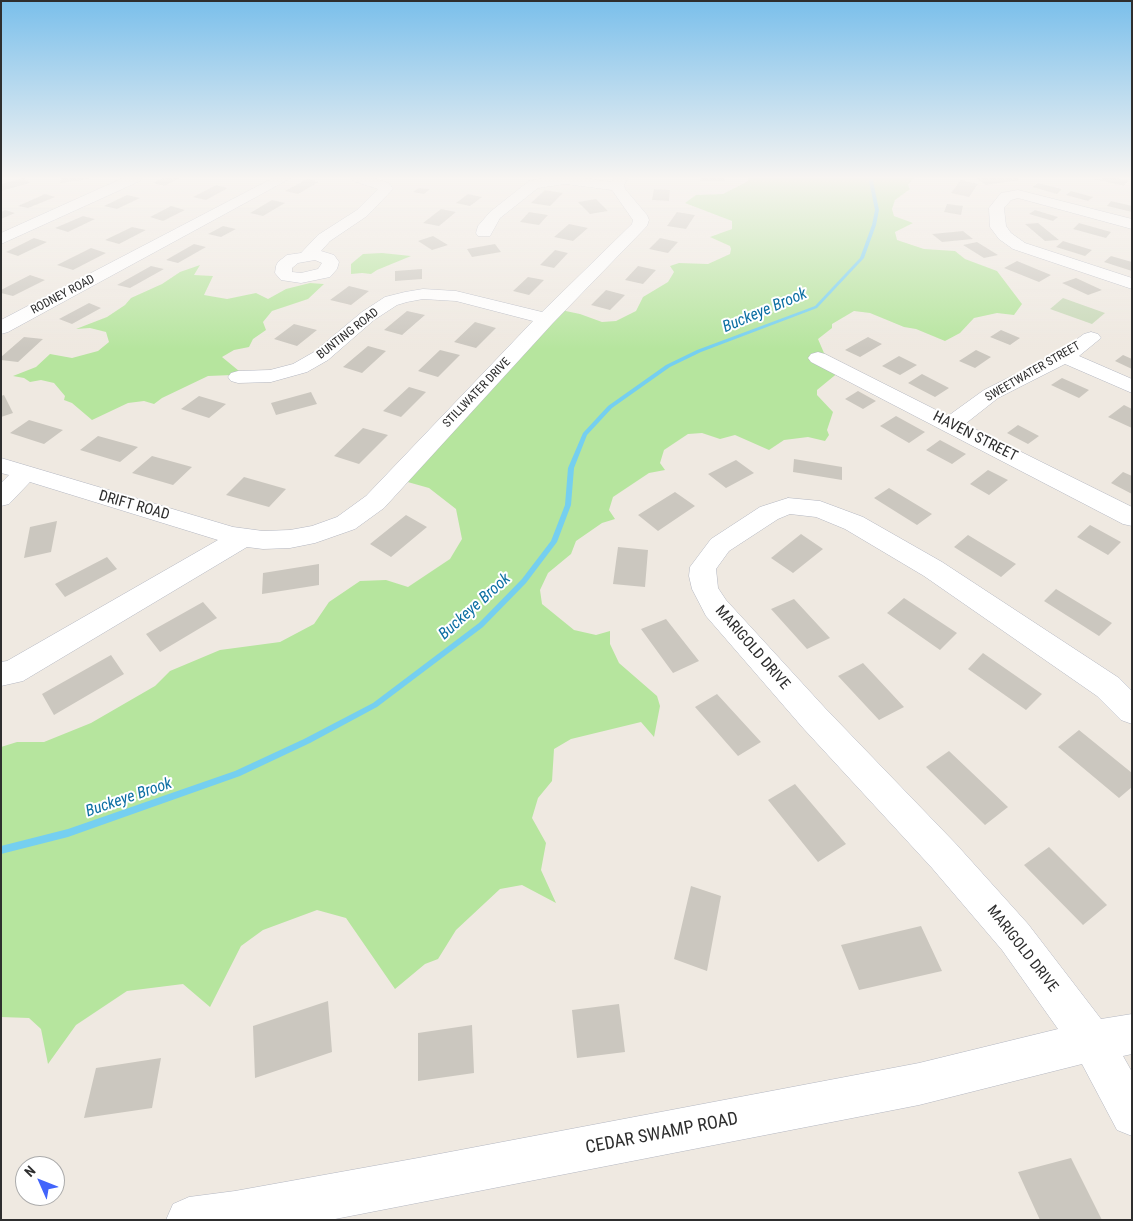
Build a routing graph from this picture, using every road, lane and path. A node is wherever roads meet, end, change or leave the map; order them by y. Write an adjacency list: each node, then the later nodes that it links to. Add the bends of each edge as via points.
1 (176, 235): 8 (street, RODNEY ROAD)
2 (329, 235): 5 (street)
3 (630, 235): 7 (street, STILLWATER DRIVE)
4 (1004, 235): 6 (street, via 1019,246)
5 (308, 256)
6 (1132, 284)
7 (546, 320): 12 (street, BUNTING ROAD, via 456,296 423,294 405,297 368,316 322,356 300,368 270,376); 19 (street, STILLWATER DRIVE, via 375,502 357,517 315,534 264,540)
8 (1, 328)
9 (1091, 338): 10 (street, SWEETWATER STREET)
10 (1065, 356): 13 (street); 14 (street, SWEETWATER STREET, via 991,394)
11 (818, 358): 14 (street, HAVEN STREET)
12 (238, 377)
13 (1132, 387)
14 (950, 425): 18 (street, HAVEN STREET)
15 (1, 465): 16 (street)
16 (25, 473): 17 (street); 19 (street, DRIFT ROAD)
17 (1, 498)
18 (1132, 518)
19 (242, 538): 20 (street, via 13,672)
20 (1, 674)
21 (1132, 711): 22 (street, MARIGOLD DRIVE, via 1108,687 933,569 834,513 788,506 769,513 720,545 703,567 705,589 716,608 1014,937)
22 (1112, 1037): 23 (street, MARIGOLD DRIVE); 24 (street, CEDAR SWAMP ROAD, via 919,1084 418,1181)
23 (1132, 1115)
24 (189, 1220)

